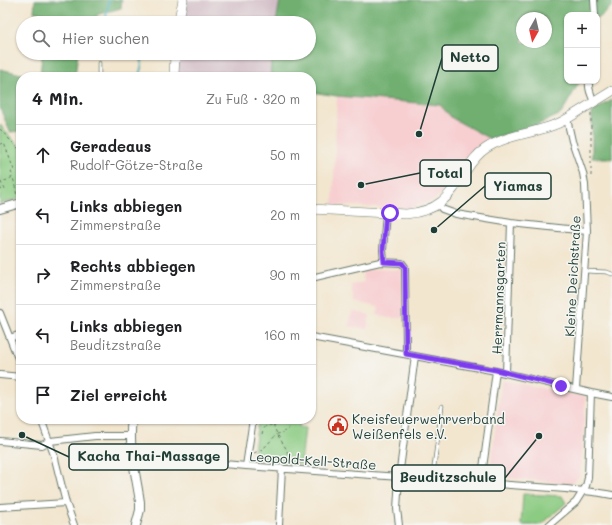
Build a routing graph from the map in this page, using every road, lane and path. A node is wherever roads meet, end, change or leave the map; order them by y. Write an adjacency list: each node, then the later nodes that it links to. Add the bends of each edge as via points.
1 (183, 0): 4 (main road)
2 (594, 0): 3 (street)
3 (595, 12)
4 (180, 16)
5 (175, 60): 8 (main road)
6 (99, 63): 7 (lane)
7 (99, 72)
8 (174, 72)
9 (588, 84): 11 (street)
10 (612, 91): 11 (main road)
11 (594, 102): 13 (main road)
12 (591, 112): 19 (path, via 591,182)
13 (567, 119): 19 (street, Kleine Deichstraße); 23 (main road, via 552,126 508,138 484,150 472,162 455,188)
14 (0, 129): 16 (path)
15 (0, 144): 17 (path, via 4,143 14,170 11,172)
16 (16, 146)
17 (13, 176): 18 (path); 21 (path)
18 (0, 182): 20 (path, via 5,189 3,191)
19 (585, 185): 28 (street, Kleine Deichstraße)
20 (0, 188)
21 (16, 190)
22 (16, 204): 24 (main road)
23 (438, 204): 26 (main road, via 420,212); 27 (street, via 450,212)
24 (0, 209)
25 (316, 209): 26 (main road)
26 (386, 213): 29 (street)
27 (511, 224): 28 (street); 41 (street, Herrmannsgarten)
28 (587, 231): 30 (street, Kleine Deichstraße)
29 (384, 262): 32 (street); 38 (street, via 402,263 405,267)
30 (585, 271): 31 (lane); 44 (street, Kleine Deichstraße)
31 (612, 274)
32 (316, 277)
33 (0, 313): 35 (street)
34 (16, 336): 35 (street)
35 (10, 338): 37 (street)
36 (316, 338): 38 (street)
37 (16, 353)
38 (406, 354): 39 (street)
39 (415, 356): 40 (street); 63 (street)
40 (496, 370): 41 (street); 65 (street)
41 (506, 373): 44 (street)
42 (0, 375): 43 (street)
43 (16, 377)
44 (576, 389): 45 (street)
45 (591, 393): 46 (street); 66 (street, via 588,478)
46 (612, 397)
47 (442, 406): 64 (lane)
48 (43, 424): 57 (street)
49 (131, 424): 55 (main road)
50 (252, 424): 58 (street)
51 (290, 424): 54 (path, via 289,428)
52 (274, 426): 53 (path, via 266,426); 54 (path)
53 (262, 434)
54 (277, 434): 58 (path, via 263,449); 62 (path, via 287,450)
55 (130, 436): 57 (street, via 95,436); 59 (main road)
56 (0, 441): 57 (street, via 42,445)
57 (50, 441): 68 (street)
58 (248, 455): 60 (street)
59 (133, 457): 60 (street, Leopold-Kell-Straße); 71 (main road, via 140,502)
60 (246, 466): 61 (street, Leopold-Kell-Straße)
61 (282, 468): 62 (street, Leopold-Kell-Straße); 72 (street)
62 (291, 469): 63 (street, Leopold-Kell-Straße)
63 (399, 477): 64 (street, Leopold-Kell-Straße); 73 (street)
64 (433, 480): 65 (street, Leopold-Kell-Straße)
65 (482, 483): 66 (street, Leopold-Kell-Straße)
66 (582, 491): 67 (street, Leopold-Kell-Straße); 74 (street, via 576,502)
67 (612, 495)
68 (66, 503): 69 (street); 70 (street)
69 (0, 507)
70 (74, 525)
71 (136, 525)
72 (279, 525)
73 (399, 525)
74 (549, 525)

